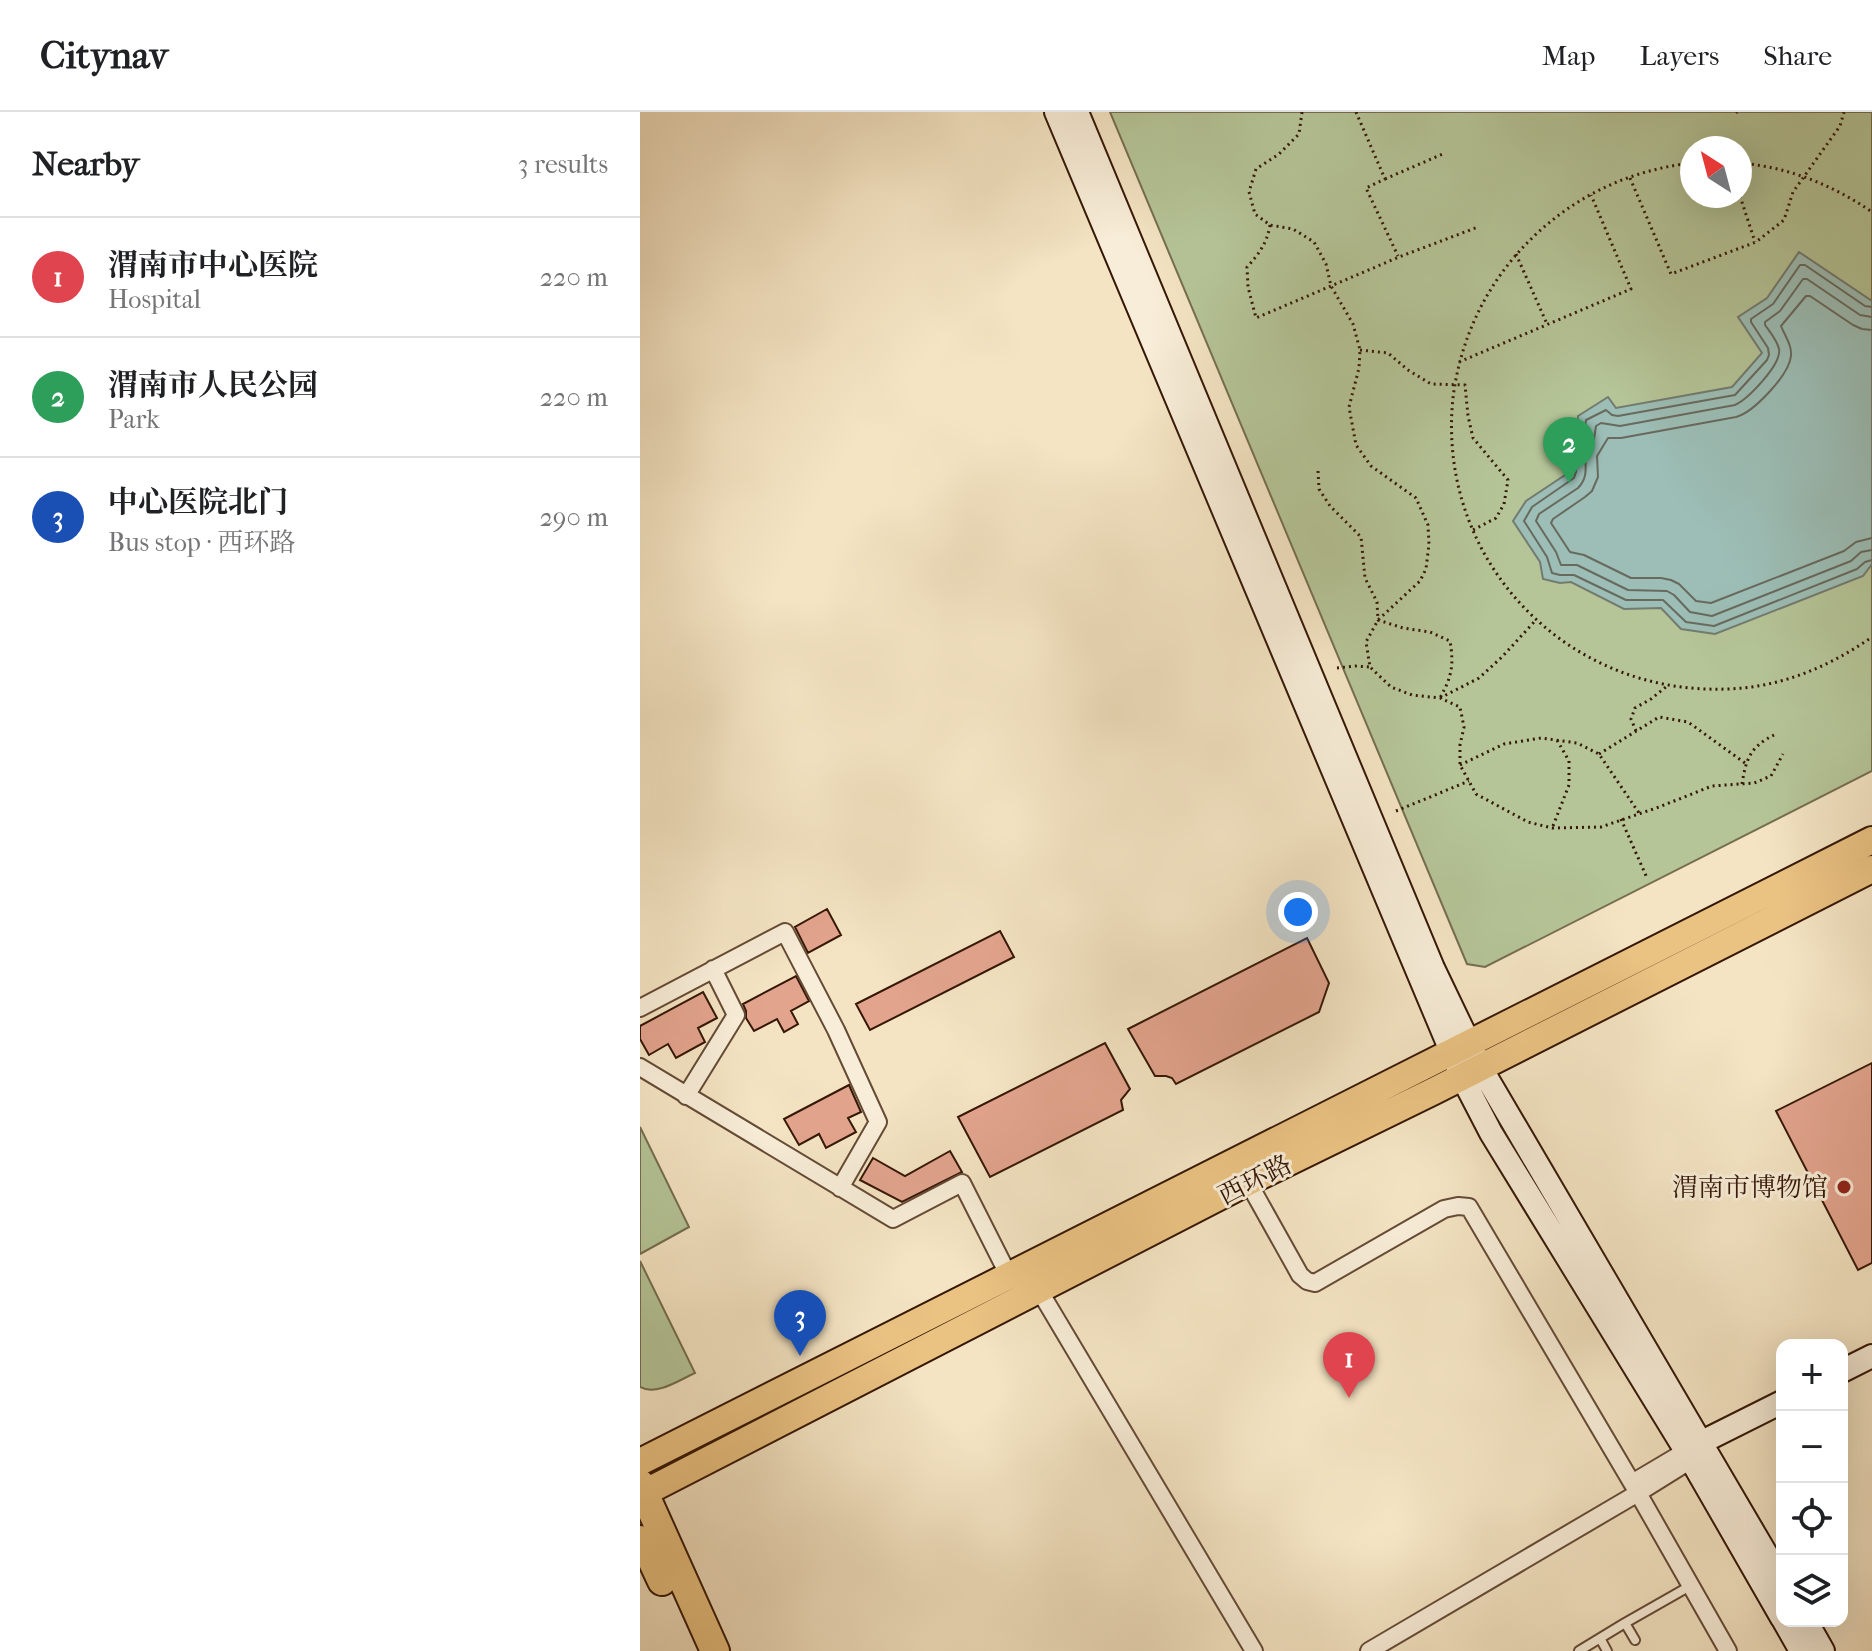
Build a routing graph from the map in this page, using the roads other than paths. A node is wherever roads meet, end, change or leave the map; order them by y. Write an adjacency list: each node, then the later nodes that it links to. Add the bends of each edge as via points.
1 (1056, 112): 7 (main road)
2 (1077, 112): 7 (main road, via 1433,968)
3 (1872, 840): 7 (main road, 西环路)
4 (1872, 869): 7 (main road, 西环路)
5 (713, 969): 6 (street); 9 (street, via 736,1015); 11 (street, via 785,932 878,1122)
6 (640, 1008)
7 (1466, 1060): 10 (main road, 西环路); 12 (main road, 西环路); 20 (main road, via 1491,1133)
8 (640, 1067): 9 (street)
9 (686, 1096): 11 (street)
10 (1248, 1182): 13 (main road, 西环路); 22 (street, via 1300,1275 1315,1283 1444,1209 1469,1207)
11 (840, 1188): 12 (street, via 893,1219 962,1183)
12 (1009, 1276): 21 (main road, 西环路)
13 (1039, 1290): 23 (main road, 西环路); 35 (street)
14 (1872, 1356): 15 (main road)
15 (1848, 1368)
16 (1872, 1369): 17 (main road)
17 (1848, 1381)
18 (1776, 1405): 20 (main road)
19 (1776, 1418): 20 (main road)
20 (1696, 1452): 22 (street); 25 (main road); 27 (main road)
21 (640, 1462)
22 (1635, 1488): 26 (street); 36 (street)
23 (641, 1491): 34 (highway)
24 (640, 1540): 33 (highway)
25 (1776, 1572)
26 (1691, 1586): 28 (lane); 39 (street)
27 (1776, 1606)
28 (1625, 1623): 31 (lane); 32 (lane)
29 (1788, 1627): 40 (main road)
30 (1809, 1627): 41 (main road)
31 (1600, 1638): 37 (lane); 38 (lane)
32 (1635, 1640)
33 (695, 1651)
34 (715, 1651)
35 (1254, 1651)
36 (1369, 1651)
37 (1579, 1651)
38 (1607, 1651)
39 (1728, 1651)
40 (1801, 1651)
41 (1823, 1651)

